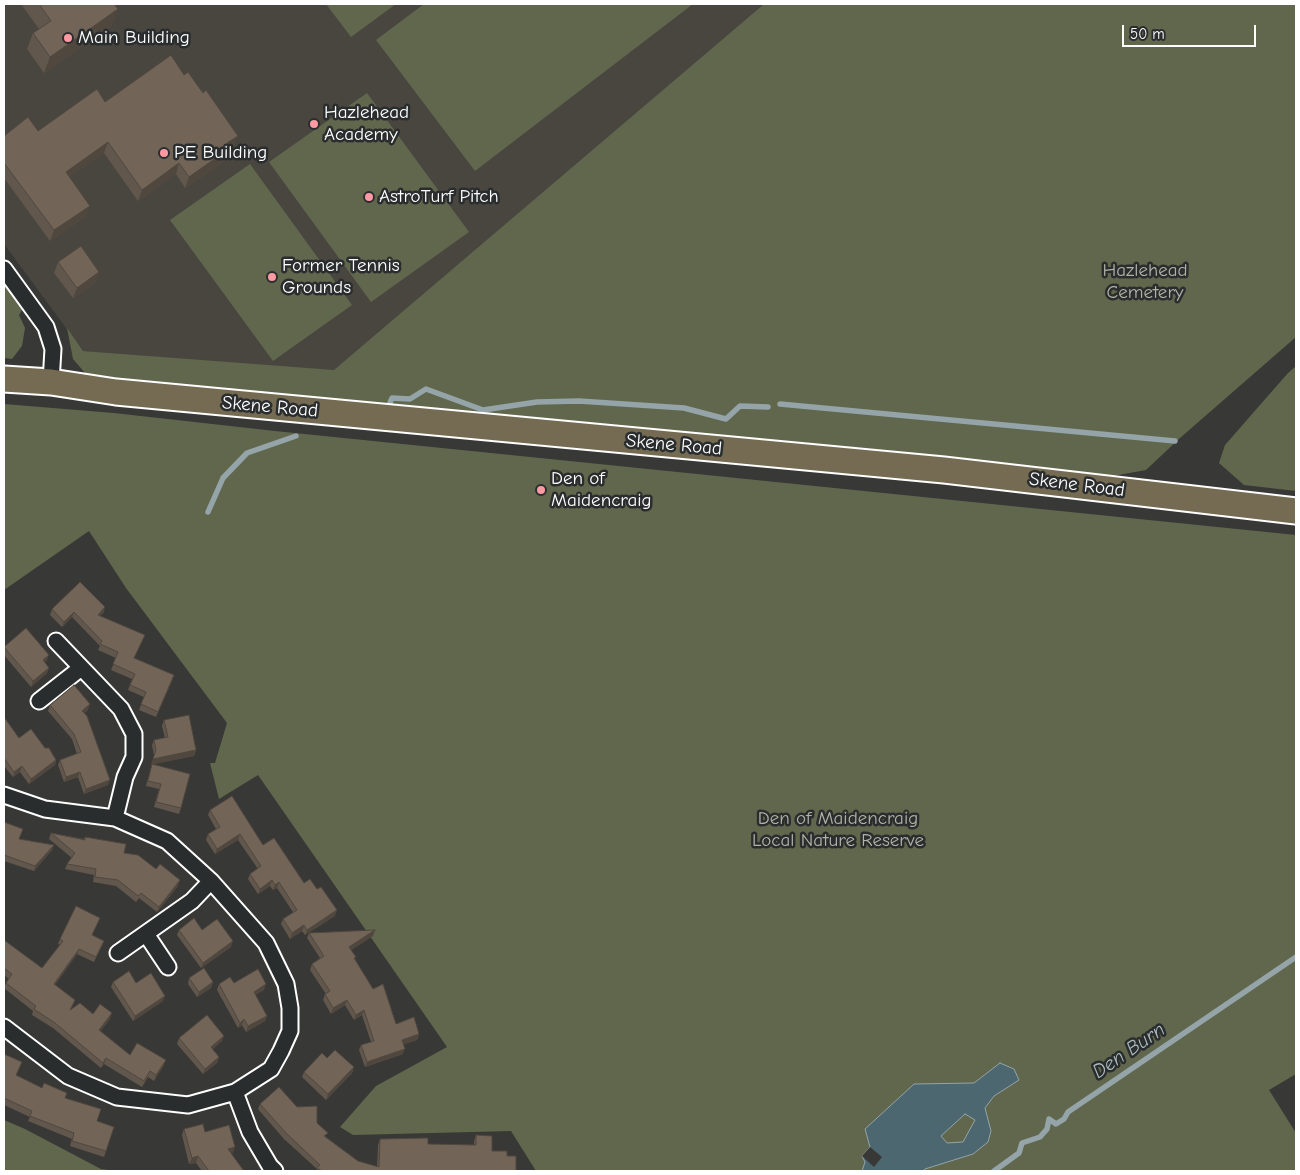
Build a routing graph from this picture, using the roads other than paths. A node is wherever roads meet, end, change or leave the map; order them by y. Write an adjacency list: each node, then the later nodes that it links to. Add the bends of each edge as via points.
1 (4, 269): 3 (street, via 46,327 53,349)
2 (4, 379): 3 (main road, Skene Road)
3 (51, 382): 4 (main road, Skene Road, via 126,393 944,470)
4 (1296, 510)
5 (56, 641): 6 (street)
6 (81, 668): 7 (street); 9 (street, via 121,709 134,734 134,757 125,777)
7 (39, 701)
8 (4, 795): 9 (street, via 45,809)
9 (115, 818): 10 (street, via 167,841)
10 (211, 881): 11 (street, via 192,901); 15 (street, via 266,943 286,984 290,1008 290,1031 271,1069)
11 (146, 934): 12 (street); 13 (street)
12 (118, 953)
13 (168, 967)
14 (4, 1027): 15 (street, via 68,1076 117,1097 188,1104)
15 (235, 1092): 16 (street, via 250,1132)
16 (275, 1171)

